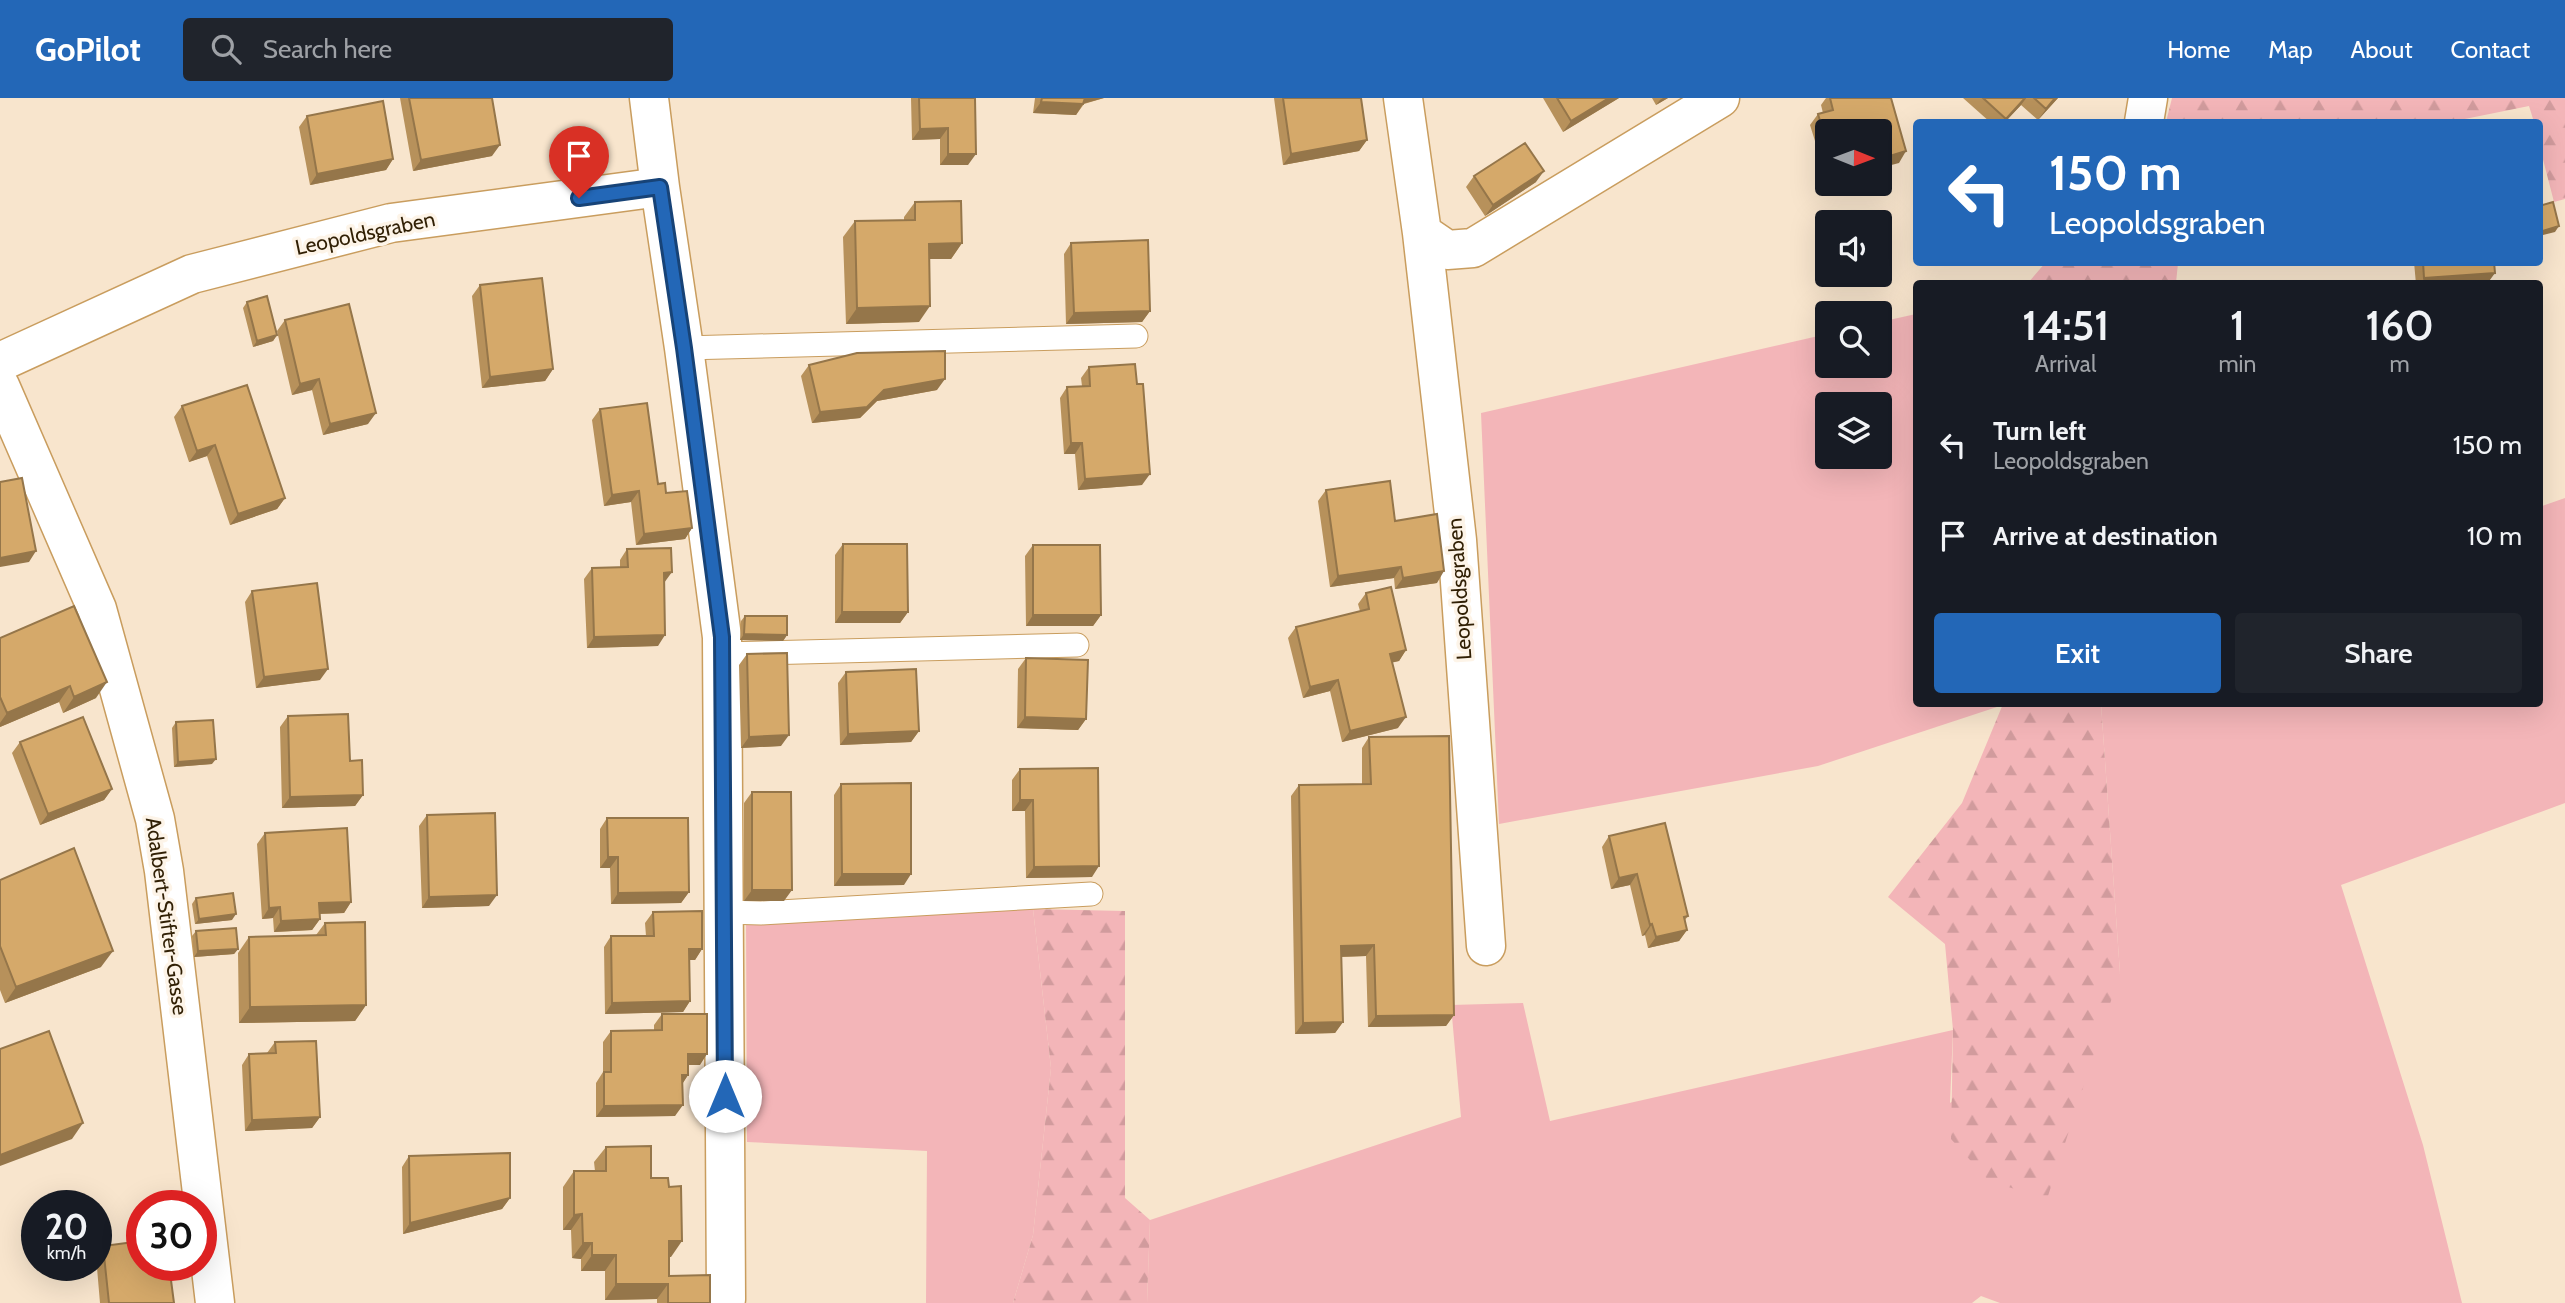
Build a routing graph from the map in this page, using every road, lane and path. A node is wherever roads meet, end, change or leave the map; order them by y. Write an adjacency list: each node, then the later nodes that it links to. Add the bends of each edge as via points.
1 (649, 98): 6 (street)
2 (1403, 98): 7 (street, Leopoldsgraben)
3 (1720, 98): 7 (street, via 1473,248 1447,250)
4 (2148, 98): 5 (street)
5 (2144, 119)
6 (660, 187): 9 (street); 10 (street, Leopoldsgraben, via 391,223 192,274)
7 (1422, 233): 16 (street, Leopoldsgraben, via 1457,540)
8 (1136, 336): 9 (lane)
9 (684, 348): 13 (street)
10 (0, 362)
11 (0, 386): 18 (street, Adalbert-Stifter-Gasse, via 97,609 155,819)
12 (1077, 645): 13 (lane)
13 (722, 653): 15 (street)
14 (1091, 894): 15 (lane)
15 (724, 912): 17 (street)
16 (1486, 946)
17 (726, 1299)
18 (215, 1303)

